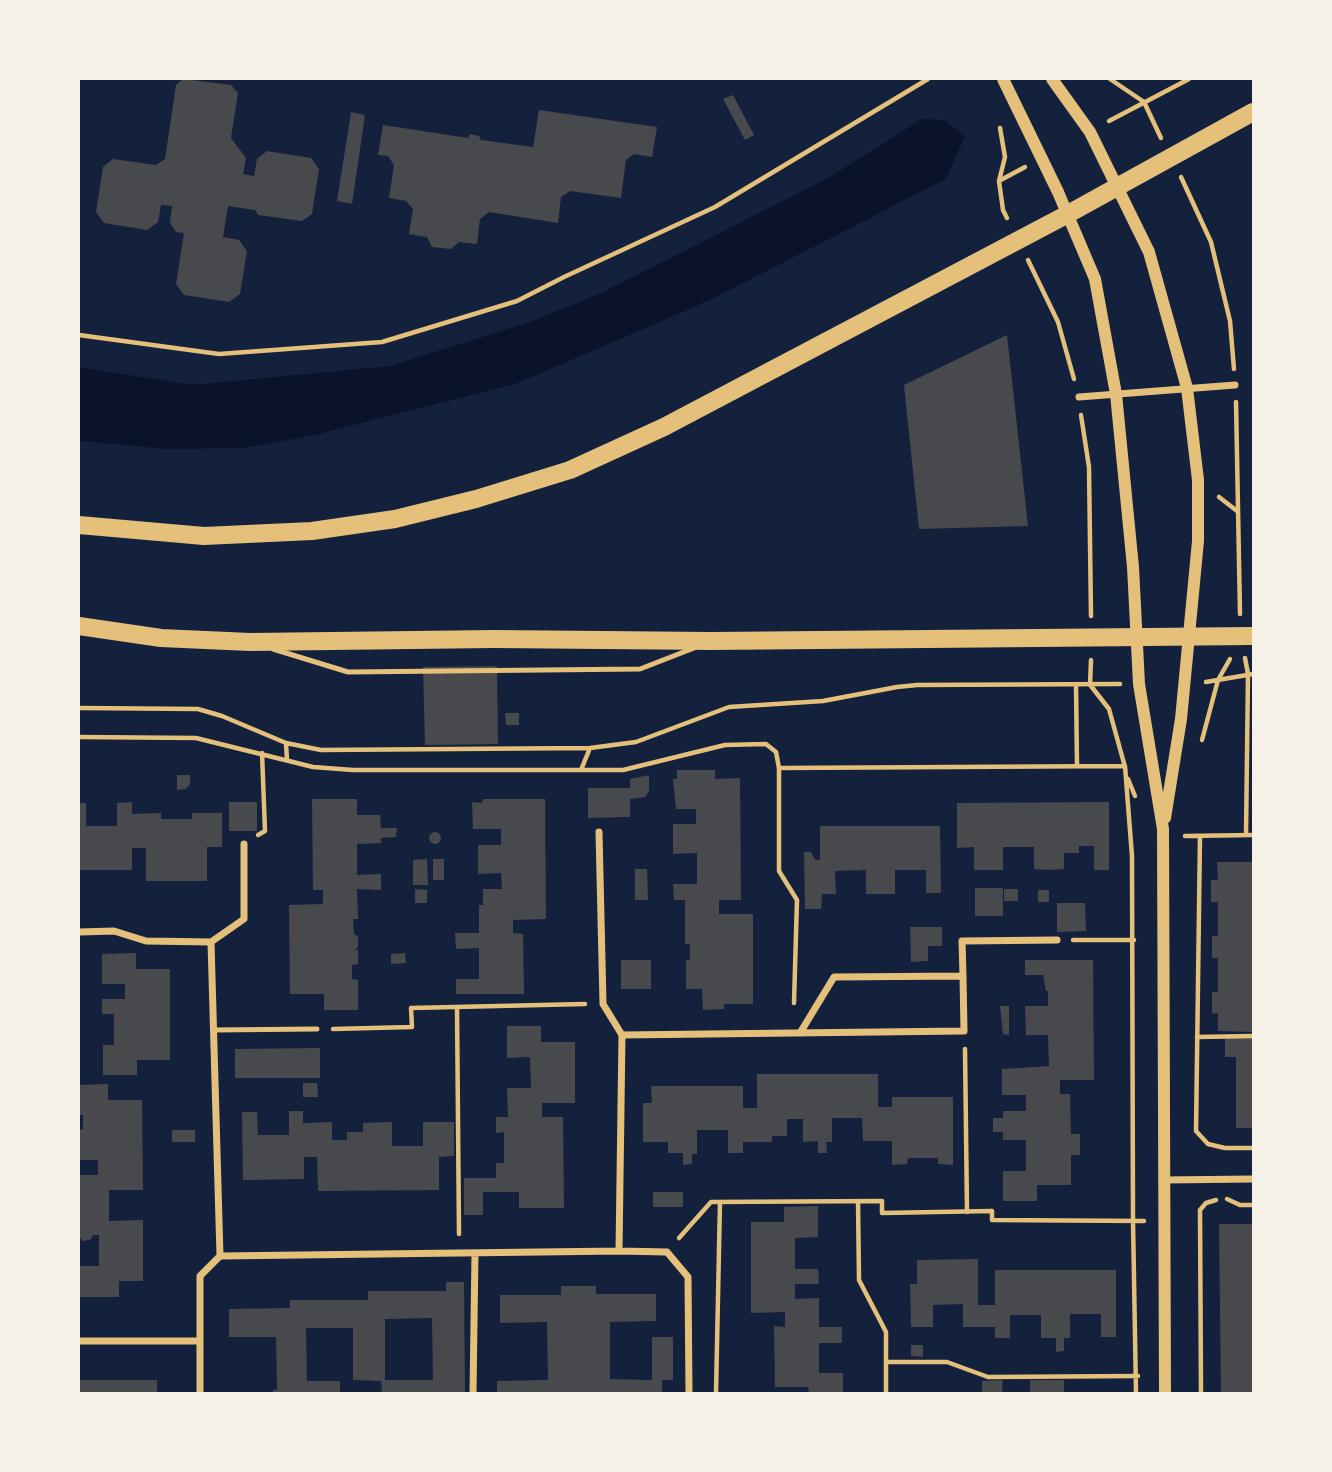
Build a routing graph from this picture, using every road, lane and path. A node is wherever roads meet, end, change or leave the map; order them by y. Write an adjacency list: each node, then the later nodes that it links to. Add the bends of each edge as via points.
1 (928, 79): 14 (path, via 715,207 517,301 382,342 219,354)
2 (1003, 79): 12 (street)
3 (1052, 79): 9 (street)
4 (1110, 79): 6 (path)
5 (1189, 79): 6 (path)
6 (1144, 102): 9 (path); 10 (path)
7 (1253, 112): 10 (main road)
8 (998, 118): 13 (path, via 1005,157 999,181 1003,210)
9 (1090, 132): 11 (street)
10 (1170, 158): 11 (main road); 15 (path, via 1211,242 1230,321)
11 (1117, 187): 12 (main road); 16 (street, via 1149,252)
12 (1068, 214): 13 (main road); 17 (street, via 1095,279)
13 (1018, 240): 18 (path, via 1058,321); 19 (main road, via 664,427 570,470 477,499 395,519 312,531 204,536)
14 (79, 335)
15 (1235, 385): 16 (street); 24 (path)
16 (1187, 387): 17 (street); 21 (street, via 1198,480 1198,541)
17 (1116, 394): 18 (street); 23 (street)
18 (1079, 397): 22 (path, via 1089,467)
19 (79, 525)
20 (79, 626): 26 (main road, via 161,638)
21 (1189, 635): 23 (main road); 24 (main road); 42 (street)
22 (1091, 636): 23 (main road); 25 (main road); 29 (path)
23 (1136, 636): 42 (street, via 1139,684)
24 (1247, 636): 27 (path); 27 (path, via 1218,680)
25 (711, 641): 26 (main road); 26 (lane, via 640,669 348,672)
26 (250, 642)
27 (1250, 674): 30 (path)
28 (1076, 685): 29 (path); 34 (path, via 917,685 823,701 729,707 636,741); 37 (path)
29 (1090, 685): 38 (path, via 1109,709)
30 (1250, 690): 43 (path)
31 (79, 708): 33 (path, via 198,709)
32 (79, 737): 35 (path, via 196,738)
33 (286, 743): 34 (path, via 321,750); 36 (path)
34 (590, 748): 40 (path)
35 (262, 753): 36 (path); 46 (path, via 265,831)
36 (287, 760): 40 (path, via 353,770)
37 (1077, 766): 38 (path); 39 (path)
38 (1125, 766): 42 (path, via 1132,792); 49 (path)
39 (779, 768): 40 (path, via 776,752 766,744 725,745 623,770); 58 (path, via 779,871 797,900)
40 (581, 770)
41 (599, 832): 53 (street)
42 (1163, 833): 45 (path); 50 (street)
43 (1246, 835): 44 (path); 45 (path)
44 (1253, 835)
45 (1200, 836): 61 (path)
46 (243, 844): 51 (street, via 244,919)
47 (79, 932): 51 (street, via 114,931 146,942)
48 (1057, 940): 49 (path); 52 (street, via 962,941)
49 (1133, 940): 50 (path); 69 (path)
50 (1163, 940): 64 (street)
51 (211, 942): 56 (street)
52 (963, 976): 57 (street); 58 (street, via 834,977)
53 (603, 1004): 54 (path); 59 (street)
54 (457, 1007): 55 (path, via 411,1008 412,1027); 73 (path)
55 (317, 1029): 56 (lane)
56 (213, 1030): 75 (street)
57 (964, 1031): 58 (street); 68 (path)
58 (797, 1033): 59 (street)
59 (622, 1035): 71 (street)
60 (1253, 1036): 61 (path)
61 (1197, 1037): 62 (path, via 1196,1131 1208,1144)
62 (1253, 1148)
63 (1253, 1179): 64 (street)
64 (1164, 1180): 70 (street)
65 (858, 1201): 66 (path); 68 (path, via 882,1201 882,1213); 78 (path, via 859,1280 886,1332)
66 (719, 1202): 72 (path, via 710,1202); 84 (path)
67 (1253, 1205): 88 (path, via 1225,1198 1206,1203 1200,1210)
68 (967, 1212): 69 (path, via 992,1211 992,1220)
69 (1133, 1221): 70 (path); 80 (path)
70 (1164, 1221): 79 (street)
71 (619, 1251): 72 (street); 74 (street)
72 (667, 1252): 83 (street, via 688,1277)
73 (459, 1253): 74 (street); 75 (street)
74 (475, 1253): 82 (street)
75 (220, 1256): 77 (street, via 201,1276)
76 (79, 1341): 77 (street)
77 (201, 1341): 81 (street)
78 (886, 1362): 80 (path, via 947,1362 988,1377); 85 (path)
79 (1165, 1376): 80 (path); 87 (street)
80 (1136, 1377): 86 (path)
81 (201, 1393)
82 (473, 1393)
83 (689, 1393)
84 (716, 1393)
85 (886, 1393)
86 (1136, 1393)
87 (1166, 1393)
88 (1201, 1393)

